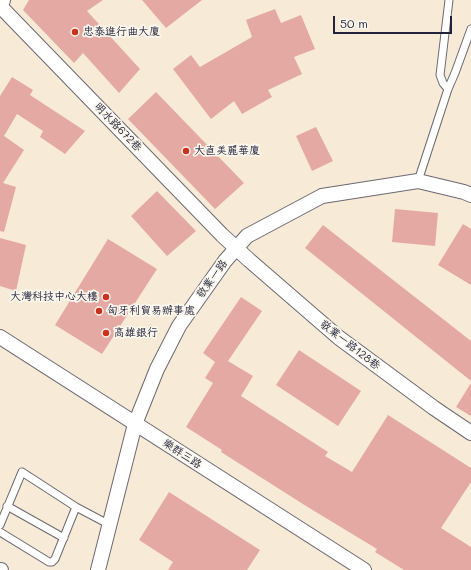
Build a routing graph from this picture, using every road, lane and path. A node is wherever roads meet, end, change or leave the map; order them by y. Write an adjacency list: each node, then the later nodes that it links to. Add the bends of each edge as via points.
1 (449, 0): 4 (lane, via 440,75)
2 (0, 6): 7 (street, 明水路672巷)
3 (471, 29): 4 (lane)
4 (448, 89): 5 (lane)
5 (418, 181): 6 (street, 敬業一路); 7 (street, 敬業一路, via 322,196 247,236)
6 (471, 195)
7 (235, 248): 9 (street, 敬業一路, via 179,326 156,369); 10 (street, 敬業一路128巷, via 338,337)
8 (0, 337): 9 (street, 樂群三路)
9 (135, 424): 14 (street, 敬業一路); 18 (street, 樂群三路)
10 (471, 433)
11 (7, 506): 12 (lane, via 22,472); 13 (lane); 16 (lane)
12 (76, 507): 14 (lane); 16 (lane)
13 (0, 525)
14 (110, 525): 17 (street, 敬業一路)
15 (0, 532): 16 (lane, via 49,562 54,562)
16 (64, 538)
17 (98, 570)
18 (364, 570)

